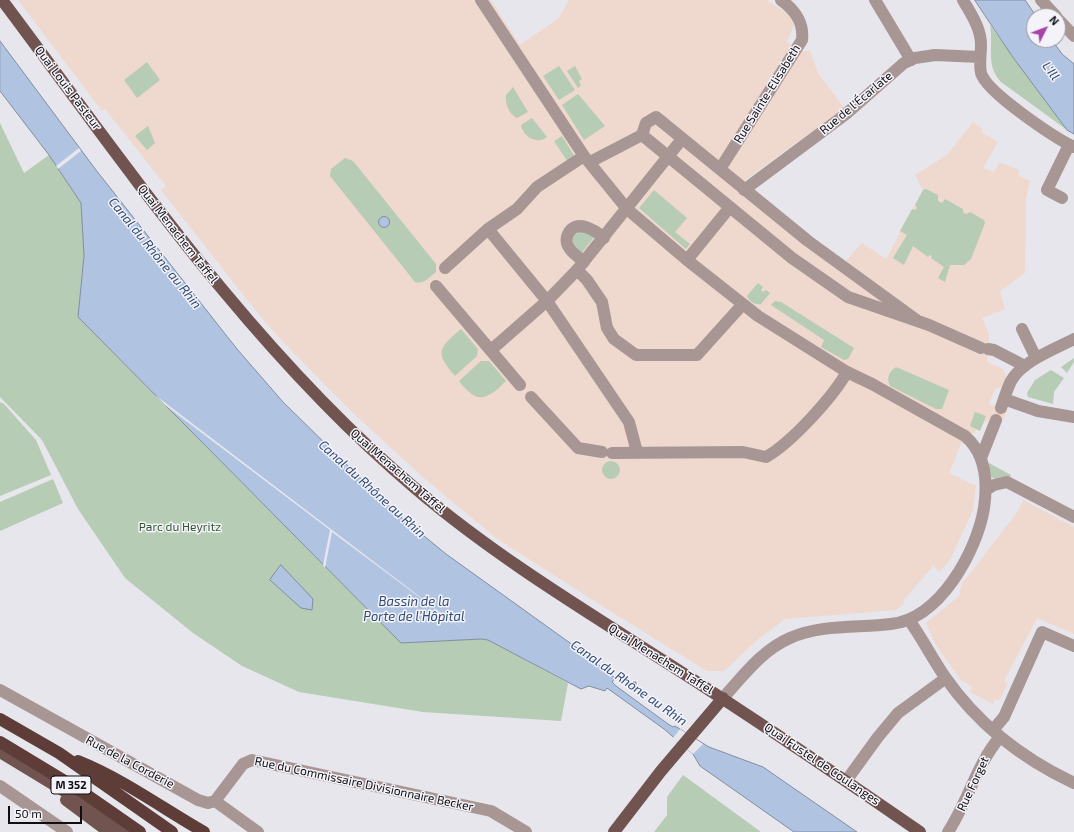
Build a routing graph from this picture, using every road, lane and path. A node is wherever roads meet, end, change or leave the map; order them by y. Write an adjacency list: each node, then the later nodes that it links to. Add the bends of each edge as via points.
1 (2, 0): 18 (main road, Quai Louis Pasteur)
2 (481, 0): 16 (street)
3 (780, 0): 17 (street, Rue Sainte-Elisabeth, via 798,17 803,31 802,40)
4 (875, 0): 11 (street)
5 (963, 0): 10 (street, via 981,36)
6 (1041, 0): 7 (street)
7 (1048, 8)
8 (1066, 28): 9 (street)
9 (1074, 36)
10 (980, 57): 11 (street, Rue de l'Écarlate, via 935,56); 14 (street, via 981,72 992,89)
11 (911, 60): 19 (street, Rue de l'Écarlate, via 890,74 846,114)
12 (642, 135): 13 (street, via 646,123 656,117); 15 (street); 16 (street)
13 (682, 139): 15 (street); 17 (street)
14 (1071, 146): 20 (street, via 1047,190)
15 (669, 157): 21 (street); 22 (street)
16 (587, 159): 22 (street); 23 (street, via 537,187 517,209)
17 (720, 170): 19 (street)
18 (134, 175): 52 (main road, Quai Menachem Taffel, via 208,274 263,338 341,421 415,489 507,559)
19 (744, 190): 31 (street, via 808,241)
20 (1062, 198)
21 (730, 207): 25 (street); 31 (street, via 792,258 848,297)
22 (627, 209): 24 (street); 25 (street)
23 (488, 230): 27 (street); 29 (street)
24 (604, 238): 26 (street); 26 (street, via 586,227 577,226 569,232 568,248)
25 (687, 260): 30 (street)
26 (581, 266): 29 (street); 30 (street, via 602,302 607,328 614,339 636,355 698,355)
27 (445, 268)
28 (436, 286): 34 (street)
29 (547, 301): 34 (street); 44 (street, via 629,422)
30 (743, 304): 38 (street)
31 (918, 321): 35 (street)
32 (1022, 329): 36 (street)
33 (1074, 339): 36 (street)
34 (491, 350): 40 (street)
35 (1005, 356): 37 (street); 39 (street)
36 (1036, 358): 37 (street)
37 (1025, 366): 39 (street)
38 (847, 372): 44 (street, via 840,384 788,442 766,458 743,452); 45 (street, via 965,436 974,444)
39 (1014, 378): 42 (street, via 1003,403)
40 (520, 385)
41 (531, 397): 44 (street, via 578,448 607,452)
42 (1074, 417)
43 (996, 420): 45 (street)
44 (637, 452)
45 (981, 458): 46 (street)
46 (986, 490): 47 (street, via 1007,482); 48 (street, via 980,527 956,575 936,602)
47 (1074, 517)
48 (909, 620): 50 (street); 52 (street, via 893,624 824,629 789,638 768,650)
49 (1074, 646): 54 (street, Rue Forget, via 1042,632)
50 (946, 678): 54 (street, via 971,709); 59 (street, via 894,718)
51 (0, 690): 62 (street, Rue de la Corderie, via 198,800 208,803)
52 (723, 698): 59 (main road, Quai Fustel de Coulanges); 71 (main road, via 677,751)
53 (0, 719): 57 (highway, M 352)
54 (997, 734): 60 (street, via 1038,764); 73 (street, Rue Forget, via 959,816)
55 (0, 742): 66 (highway, M 352, via 81,791)
56 (0, 752): 58 (main road)
57 (59, 753): 67 (highway, M 352); 68 (highway, via 105,771)
58 (23, 766): 64 (main road); 65 (main road, via 91,807)
59 (846, 781): 72 (main road, Quai Fustel de Coulanges)
60 (1074, 783)
61 (0, 786): 63 (street)
62 (214, 801): 69 (street, Rue de la Corderie); 70 (street, Rue du Commissaire Divisionnaire Becker, via 243,764 252,760 491,811)
63 (67, 832)
64 (109, 832)
65 (125, 832)
66 (140, 832)
67 (172, 832)
68 (204, 832)
69 (258, 832)
70 (526, 832)
71 (614, 832)
72 (920, 832)
73 (948, 832)

